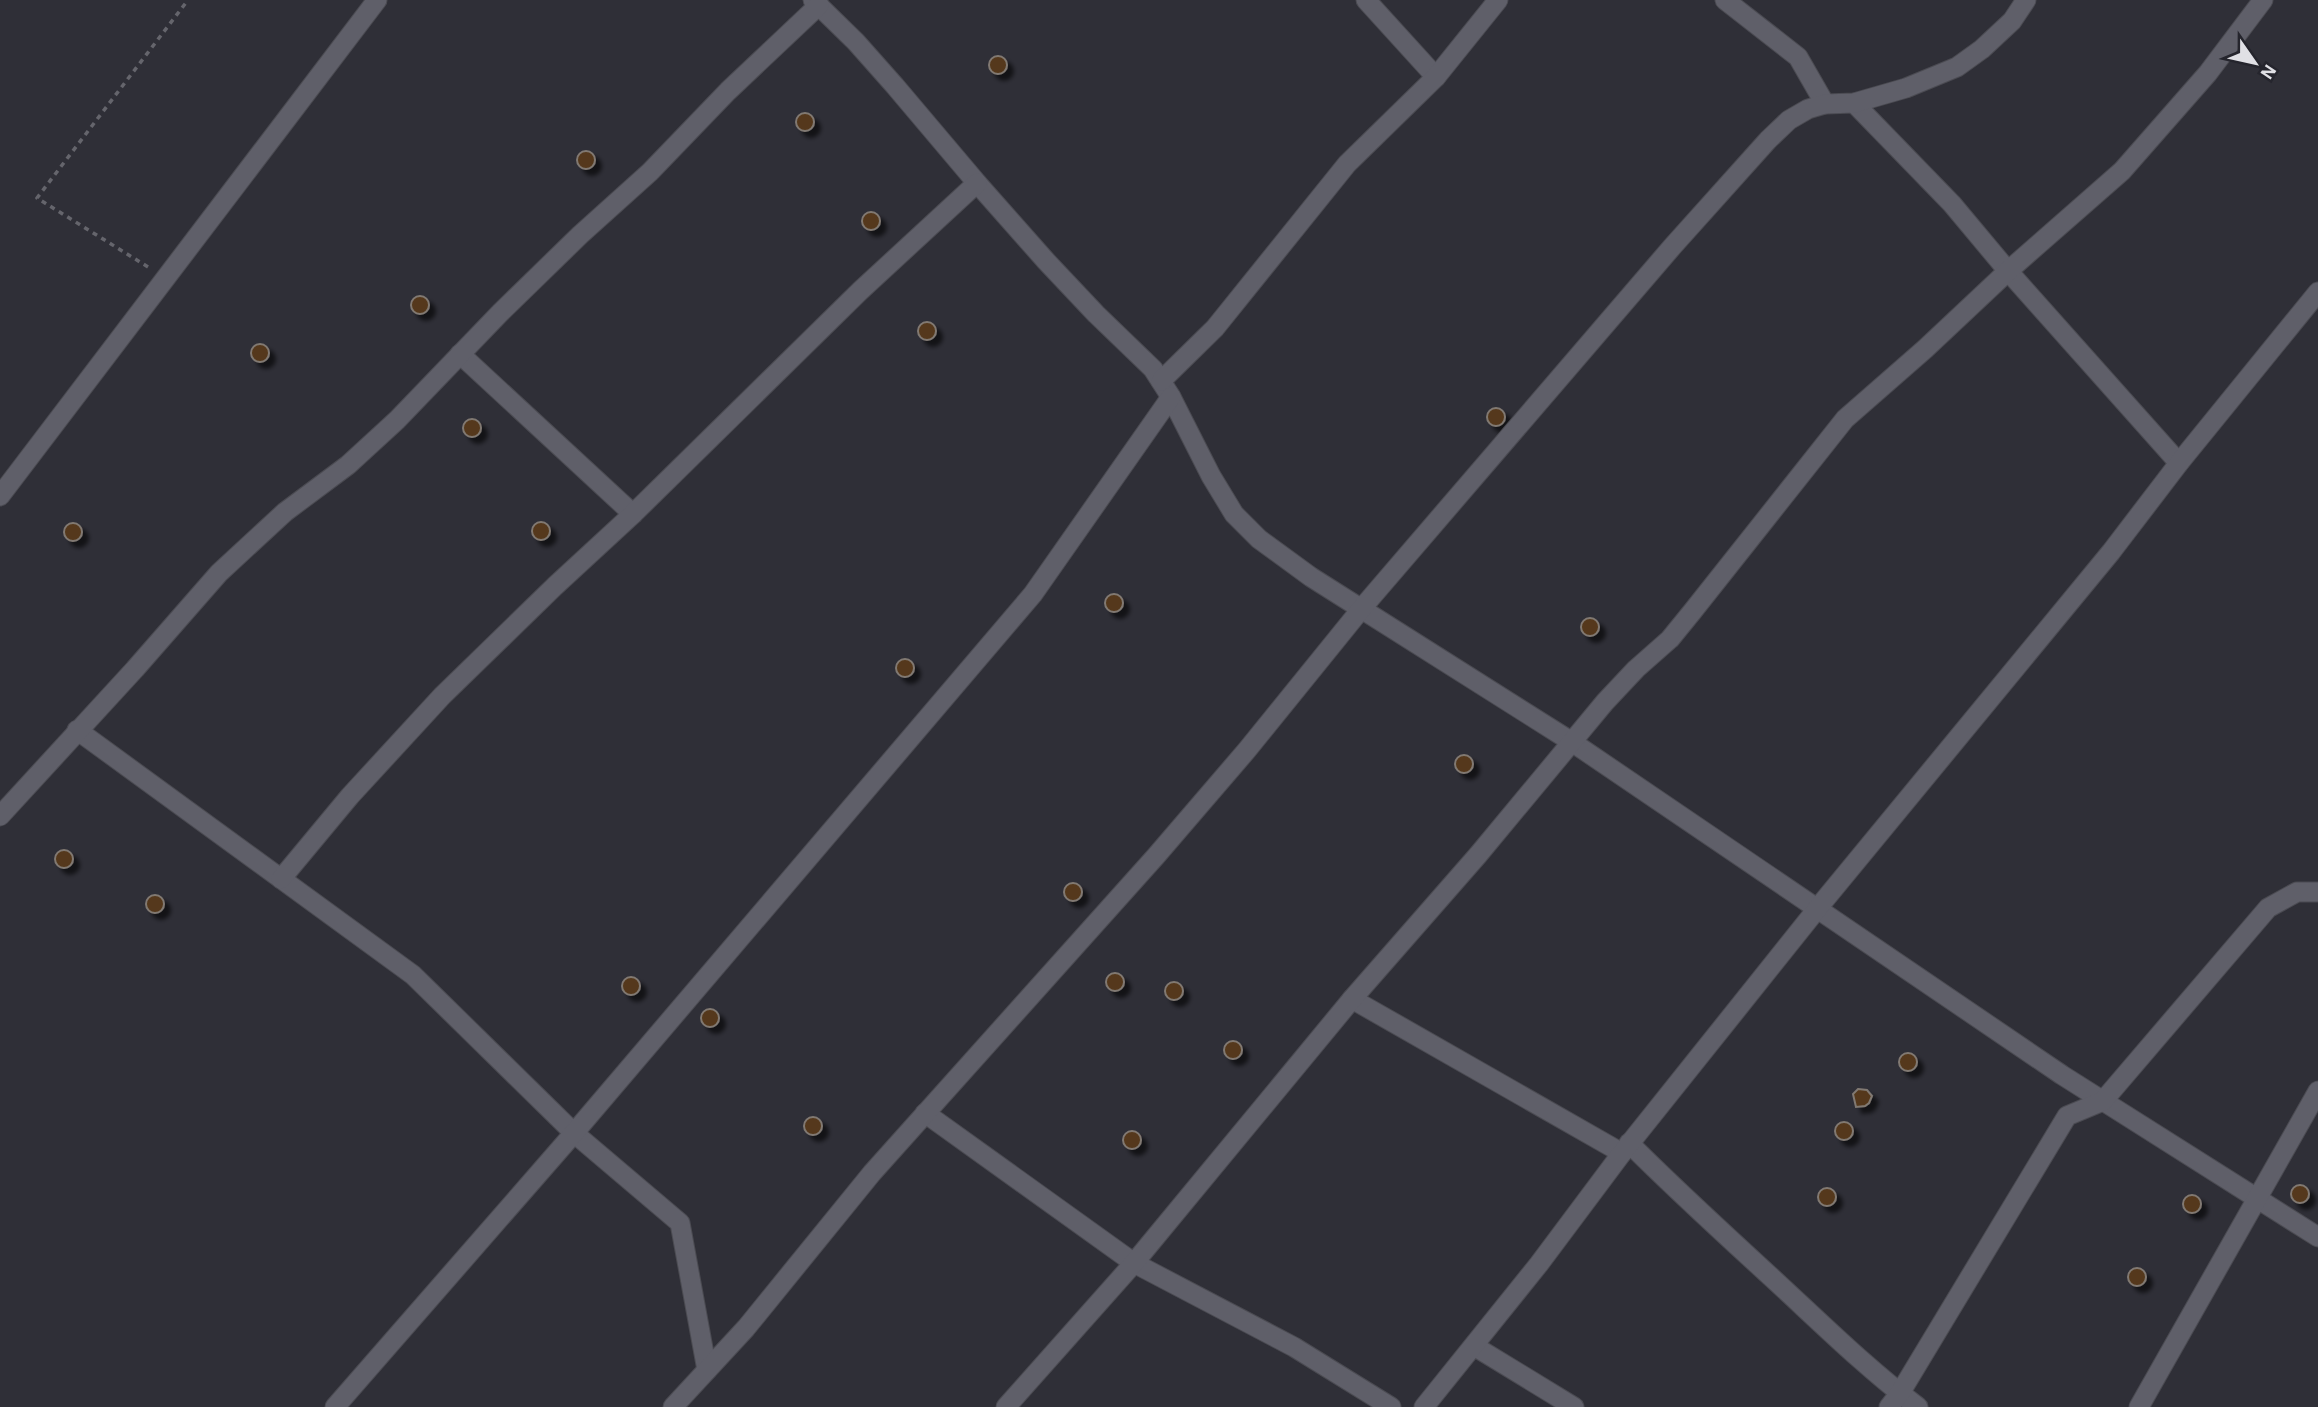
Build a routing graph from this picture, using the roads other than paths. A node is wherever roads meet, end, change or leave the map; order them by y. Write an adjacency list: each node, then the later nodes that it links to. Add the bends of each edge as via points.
1 (377, 0): 17 (street)
2 (1366, 0): 8 (street)
3 (1498, 0): 8 (street)
4 (1726, 0): 10 (street, via 1798,57)
5 (2026, 0): 9 (street, via 2012,21 1957,67)
6 (2263, 0): 12 (street, via 2208,73 2122,171)
7 (816, 3): 11 (street, via 880,68); 14 (street, via 650,172)
8 (1436, 77): 15 (street, via 1347,164)
9 (1854, 103): 10 (street); 12 (street, via 1952,204)
10 (1825, 104): 19 (street, via 1789,120 1768,140)
11 (976, 183): 15 (street, via 1096,314 1138,352); 18 (street)
12 (2008, 271): 16 (street); 21 (street, via 1845,419 1670,639 1622,683)
13 (2318, 292): 16 (street)
14 (460, 354): 18 (street); 20 (street, via 348,465 285,512 219,573)
15 (1166, 389): 19 (street, via 1234,514 1283,558); 30 (street, via 1033,594)
16 (2179, 463): 25 (street)
17 (0, 496)
18 (633, 514): 23 (street, via 442,696)
19 (1362, 608): 21 (street); 29 (street, via 1156,856)
20 (77, 730): 22 (street); 23 (street)
21 (1572, 742): 25 (street); 26 (street)
22 (0, 816)
23 (281, 879): 30 (street, via 413,975)
24 (2318, 892): 28 (street, via 2297,892 2268,908)
25 (1817, 909): 28 (street); 31 (street)
26 (1352, 999): 31 (street); 34 (street)
27 (2318, 1091): 32 (street)
28 (2103, 1101): 32 (street); 37 (street, via 2067,1115)
29 (925, 1112): 34 (street); 36 (street)
30 (574, 1133): 36 (street, via 680,1223); 38 (street)
31 (1625, 1148): 35 (street); 37 (street, via 1853,1355)
32 (2258, 1199): 33 (street); 45 (street)
33 (2318, 1237)
34 (1135, 1263): 40 (street); 41 (street, via 1294,1347)
35 (1474, 1346): 42 (street); 43 (street)
36 (707, 1370): 39 (street)
37 (1895, 1400): 44 (street)
38 (335, 1407)
39 (673, 1407)
40 (1006, 1407)
41 (1391, 1407)
42 (1424, 1407)
43 (1574, 1407)
44 (1918, 1407)
45 (2139, 1407)

